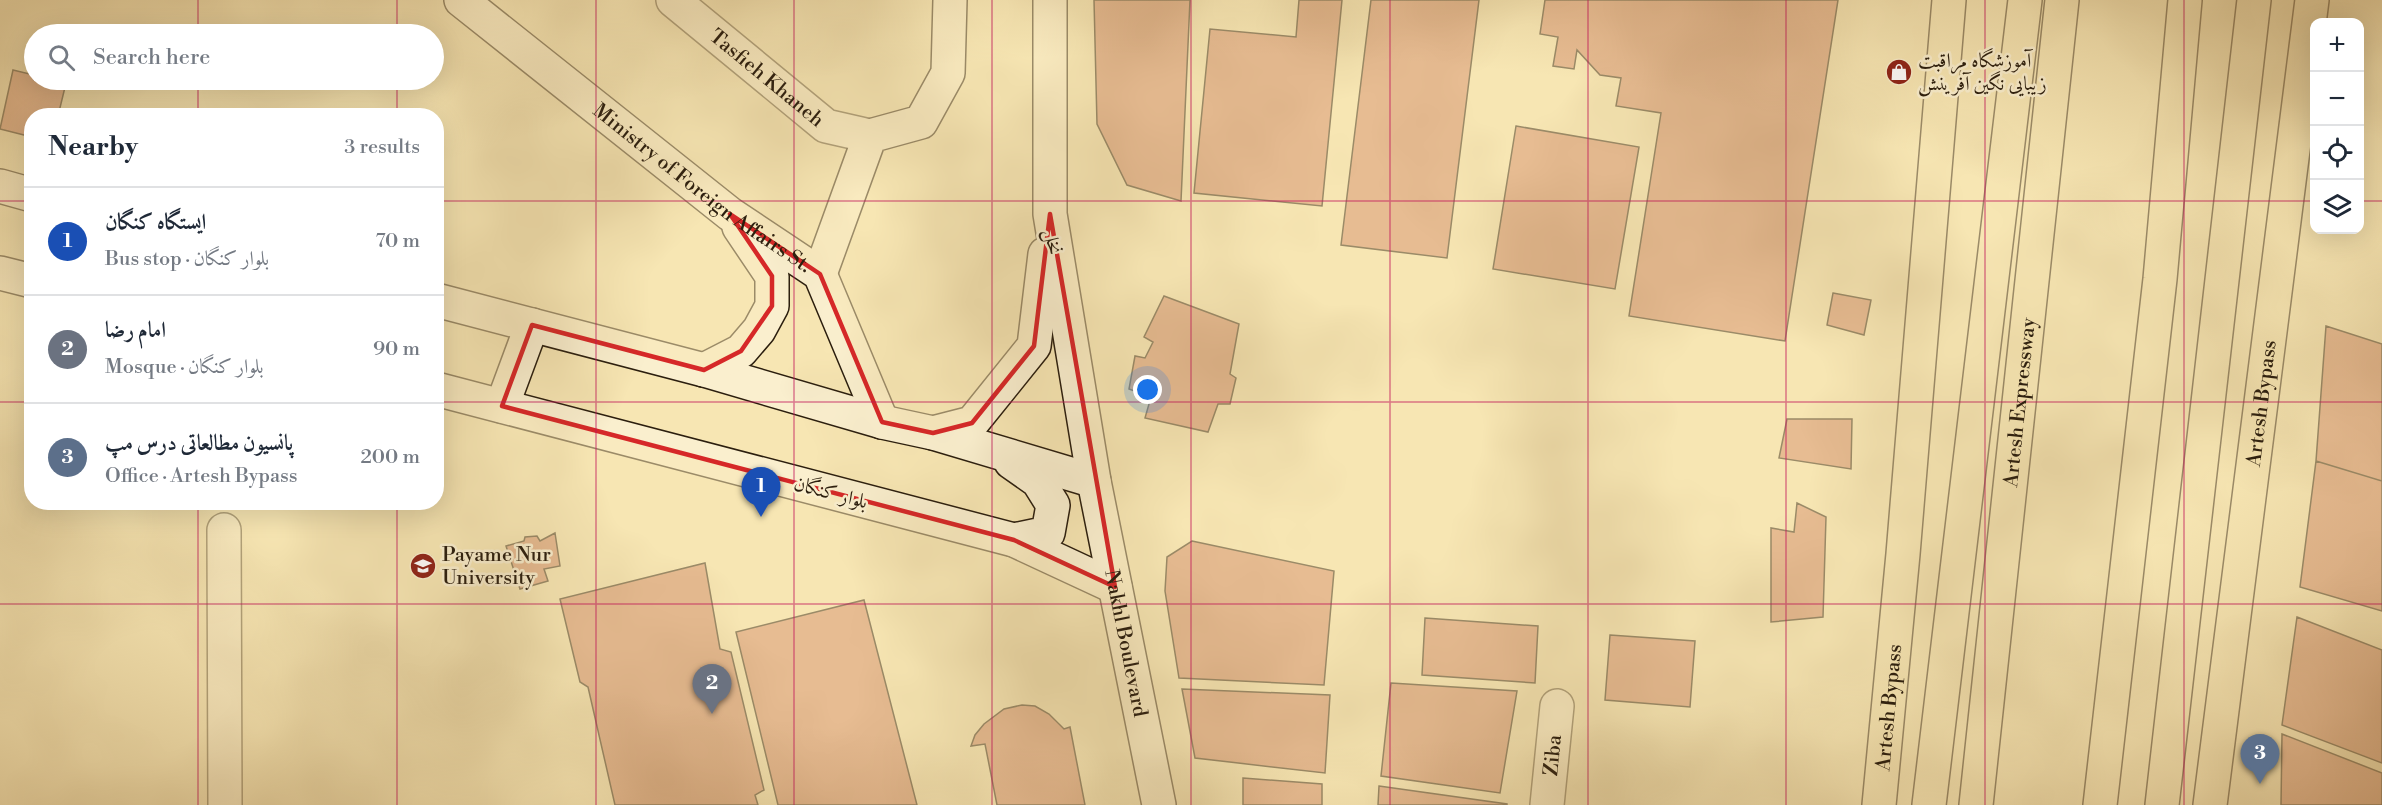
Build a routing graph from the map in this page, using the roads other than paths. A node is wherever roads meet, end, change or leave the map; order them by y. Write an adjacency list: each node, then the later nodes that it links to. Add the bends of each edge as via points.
1 (461, 0): 14 (main road, Ministry of Foreign Affairs St.)
2 (673, 0): 11 (main road, Tasfieh Khaneh, via 826,126)
3 (950, 0): 11 (main road, via 948,73 921,122)
4 (1050, 0): 15 (main road, نخل)
5 (1949, 0): 35 (main road, Artesh Bypass)
6 (2025, 0): 36 (main road)
7 (2062, 0): 37 (main road, Artesh Expressway)
8 (2185, 0): 38 (main road, via 2160,279)
9 (2254, 0): 39 (main road)
10 (2312, 0): 40 (main road, Artesh Bypass)
11 (870, 136): 17 (main road)
12 (0, 186): 13 (main road)
13 (24, 193)
14 (730, 213): 17 (main road, Ministry of Foreign Affairs St.); 21 (main road, via 772,276 772,306 741,351)
15 (1050, 214): 25 (main road, via 1034,346 972,423); 27 (main road, نخل)
16 (0, 273): 18 (main road)
17 (820, 274): 24 (main road, Ministry of Foreign Affairs St.)
18 (24, 279)
19 (444, 302): 20 (main road)
20 (532, 326): 21 (main road); 23 (main road)
21 (704, 370): 24 (main road)
22 (444, 390): 23 (main road, بلوار کنگان)
23 (502, 406): 29 (main road, بلوار کنگان)
24 (882, 422): 25 (main road)
25 (933, 433): 26 (main road)
26 (996, 452): 27 (main road); 29 (main road, via 1038,481 1053,505 1048,533)
27 (1094, 481): 30 (main road, Nakhl Boulevard)
28 (224, 530): 32 (main road)
29 (1014, 540): 30 (main road, بلوار کنگان)
30 (1115, 587): 33 (main road, Nakhl Boulevard)
31 (1557, 706): 34 (main road, Ziba)
32 (225, 805)
33 (1159, 805)
34 (1547, 805)
35 (1879, 805)
36 (1929, 805)
37 (1977, 805)
38 (2100, 805)
39 (2162, 805)
40 (2210, 805)

